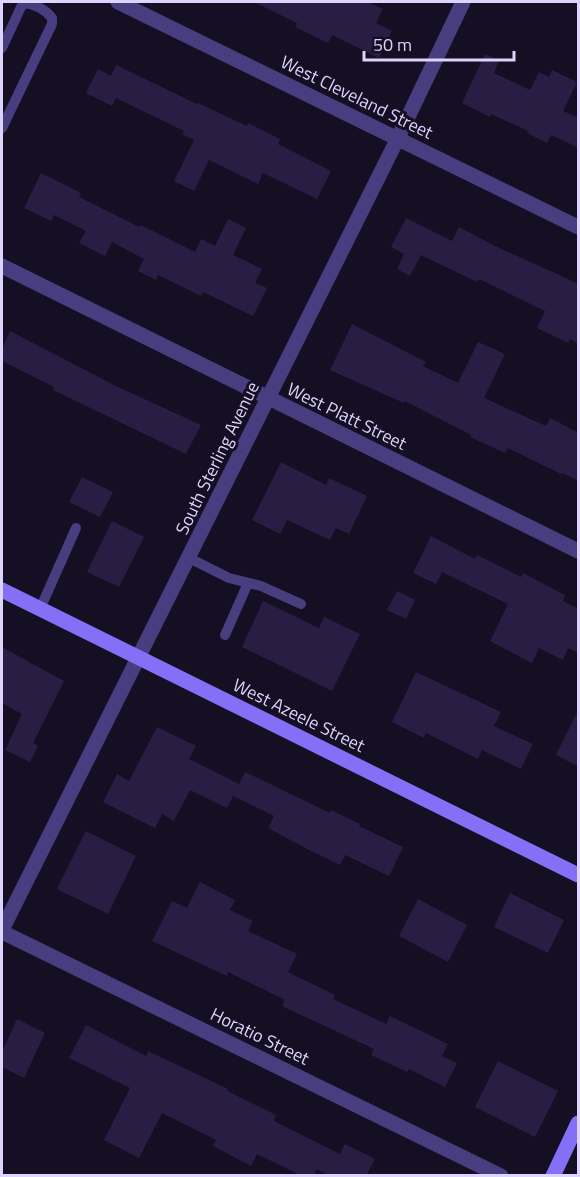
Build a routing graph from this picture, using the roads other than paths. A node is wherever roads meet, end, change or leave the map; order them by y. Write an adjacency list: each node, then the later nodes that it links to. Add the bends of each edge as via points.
1 (118, 2): 5 (street, West Cleveland Street)
2 (463, 2): 5 (street, South Sterling Avenue)
3 (2, 48): 4 (lane, via 25,3 52,18)
4 (2, 128)
5 (398, 138): 6 (street, West Cleveland Street); 8 (street, South Sterling Avenue)
6 (579, 227)
7 (2, 266): 8 (street, West Platt Street)
8 (268, 399): 10 (street, West Platt Street); 11 (street, South Sterling Avenue)
9 (76, 528): 15 (lane)
10 (579, 551)
11 (189, 558): 12 (lane); 17 (street, South Sterling Avenue)
12 (248, 583): 14 (lane); 16 (lane)
13 (2, 590): 15 (main road, West Azeele Street)
14 (301, 604)
15 (40, 609): 17 (main road, West Azeele Street)
16 (225, 635)
17 (139, 658): 18 (main road, West Azeele Street); 19 (street, South Sterling Avenue)
18 (579, 875)
19 (2, 931): 21 (street, Horatio Street)
20 (579, 1123): 22 (main road)
21 (501, 1176)
22 (553, 1176)

